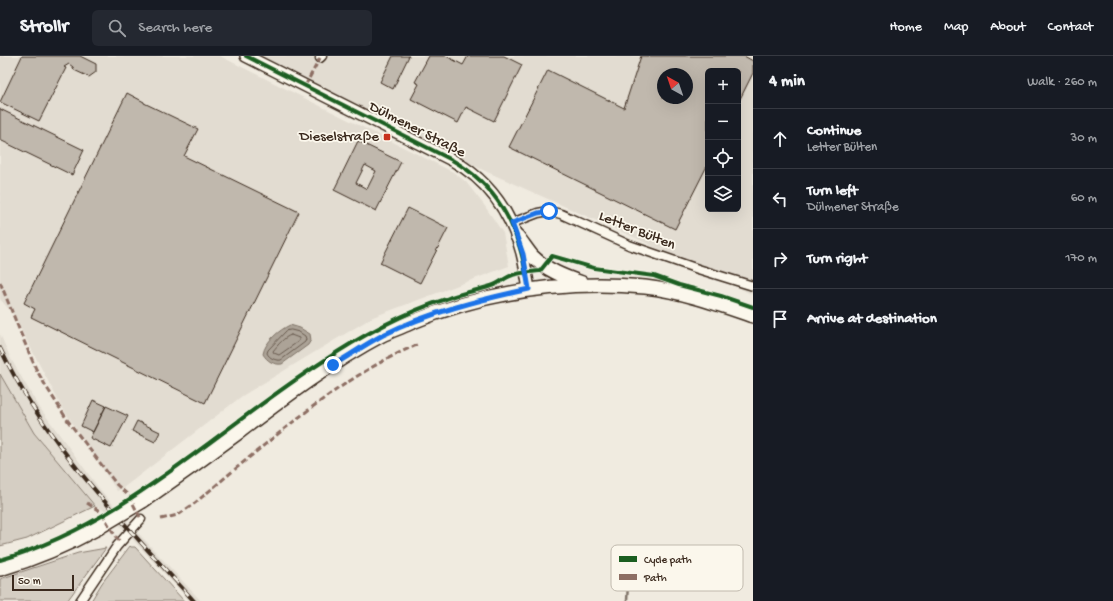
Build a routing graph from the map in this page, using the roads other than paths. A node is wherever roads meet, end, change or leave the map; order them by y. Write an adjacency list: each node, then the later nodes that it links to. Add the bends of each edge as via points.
1 (246, 56): 2 (street, Dülmener Straße, via 458,163 489,189)
2 (512, 223): 3 (street, Dülmener Straße); 5 (street, Letter Bülten, via 538,213 549,211 561,214 629,245)
3 (517, 236): 4 (main road, via 532,256 544,266); 6 (street, Dülmener Straße)
4 (588, 285): 6 (main road); 7 (main road, via 655,289 706,300)
5 (753, 286)
6 (529, 289): 9 (main road, bridge, via 470,302 383,335 290,393 143,501 98,528 43,554)
7 (753, 316)
8 (141, 519): 10 (street, via 117,546)
9 (0, 569)
10 (80, 601)

